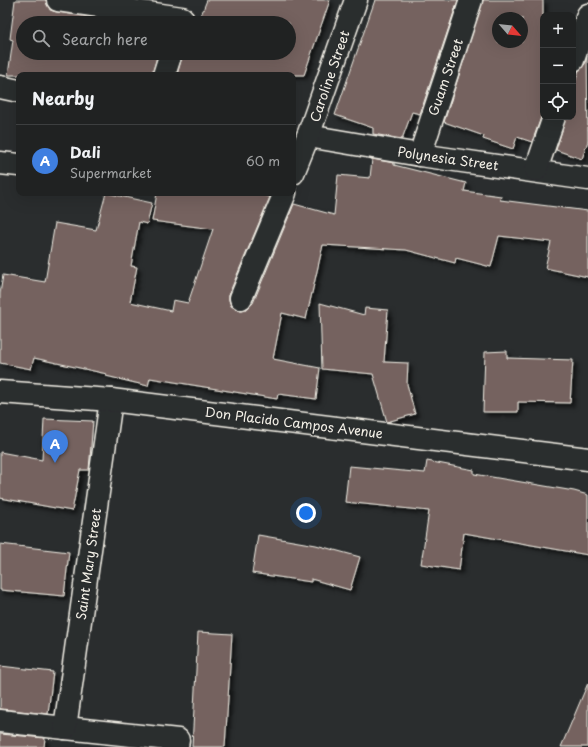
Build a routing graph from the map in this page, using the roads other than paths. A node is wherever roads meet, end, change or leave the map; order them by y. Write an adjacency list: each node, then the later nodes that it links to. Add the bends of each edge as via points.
1 (58, 0): 4 (street)
2 (356, 0): 12 (street, Caroline Street)
3 (472, 0): 13 (street, Guam Street)
4 (183, 14)
5 (588, 15): 6 (street)
6 (576, 51)
7 (169, 60): 8 (street)
8 (165, 72)
9 (0, 87): 10 (street)
10 (16, 90)
11 (553, 120): 17 (street)
12 (308, 136): 13 (street, Polynesia Street); 16 (street, Caroline Street)
13 (420, 155): 17 (street, Polynesia Street)
14 (0, 163): 15 (street)
15 (16, 165)
16 (296, 166)
17 (536, 170): 18 (street, Polynesia Street)
18 (588, 179)
19 (284, 196): 20 (street)
20 (241, 298)
21 (0, 392): 22 (street, Don Placido Campos Avenue)
22 (111, 400): 23 (street, Don Placido Campos Avenue); 25 (street, Saint Mary Street)
23 (588, 459)
24 (0, 721): 25 (street)
25 (64, 728): 26 (street)
26 (177, 743)

